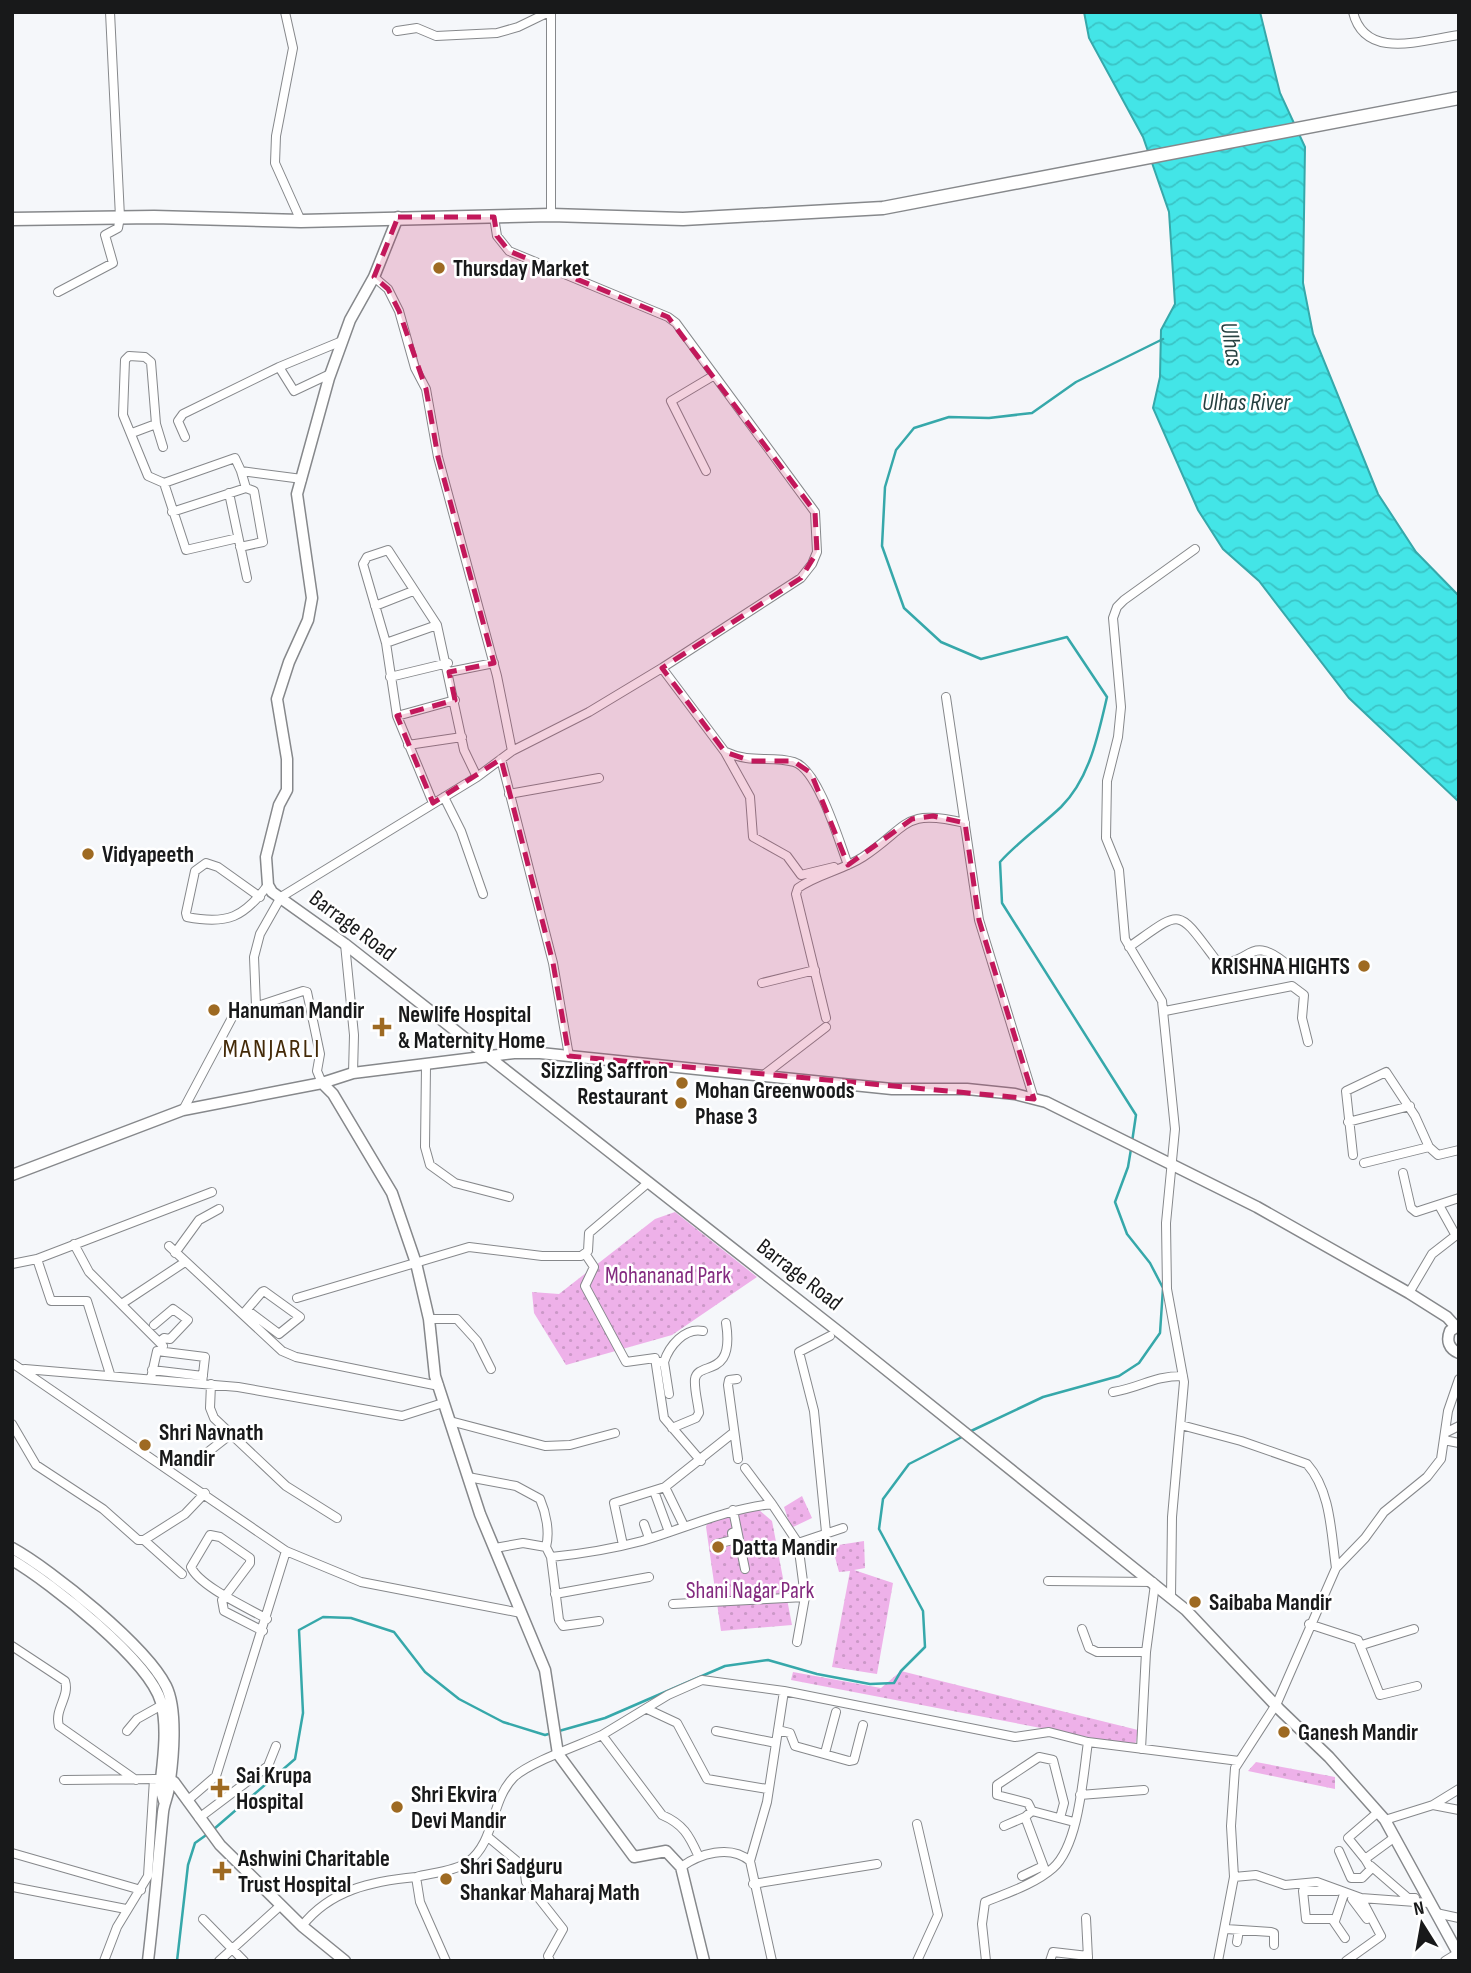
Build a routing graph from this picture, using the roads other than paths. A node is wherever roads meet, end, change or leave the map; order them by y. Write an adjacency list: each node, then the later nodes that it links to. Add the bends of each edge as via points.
1 (110, 12): 9 (street)
2 (285, 12): 13 (street, via 293,48 275,163)
3 (550, 12): 5 (street, via 497,33 436,36 417,28); 8 (street)
4 (1353, 12): 6 (street, via 1361,32 1377,43)
5 (397, 31)
6 (1459, 35)
7 (1459, 98): 8 (main road, via 883,208 683,219)
8 (551, 215): 11 (main road)
9 (120, 217): 12 (main road); 13 (main road); 15 (street, via 118,228 105,235 113,263)
10 (398, 217): 11 (main road); 13 (main road); 14 (street)
11 (494, 217): 19 (street, via 499,240 509,251 668,317 691,341)
12 (12, 219)
13 (301, 220)
14 (374, 277): 16 (street); 38 (street, via 388,289 399,311 415,368 426,389 438,457)
15 (58, 292)
16 (342, 341): 17 (street); 18 (street)
17 (279, 367): 18 (street, via 294,391); 22 (street, via 183,414 178,421)
18 (330, 374): 26 (street)
19 (713, 376): 25 (street, via 670,401); 40 (street, via 814,512 817,552 801,578)
20 (156, 425): 21 (street); 21 (street, via 151,362 129,356 122,410); 23 (street)
21 (132, 433): 27 (street, via 148,476)
22 (185, 437)
23 (163, 447)
24 (241, 471): 26 (street); 27 (street, via 233,458); 28 (street)
25 (706, 471)
26 (302, 479): 57 (street, via 297,494 312,598 277,699 287,790 266,857)
27 (164, 483): 30 (street)
28 (246, 488): 29 (street); 31 (street, via 254,491 263,542)
29 (229, 493): 30 (street); 31 (street)
30 (172, 512): 31 (street, via 186,550)
31 (239, 542): 33 (street)
32 (1195, 549): 62 (street, via 1124,600 1113,618 1121,707 1104,824 1119,870 1122,929)
33 (247, 578)
34 (412, 591): 35 (street); 35 (street, via 388,550 367,557 363,564); 36 (street)
35 (375, 606): 37 (street)
36 (437, 625): 37 (street); 39 (street)
37 (386, 643): 41 (street)
38 (494, 663): 39 (street); 47 (street)
39 (449, 668): 41 (street); 43 (street)
40 (662, 668): 47 (street, via 590,712); 48 (street)
41 (390, 677): 44 (street)
42 (946, 697): 55 (street)
43 (455, 700): 44 (street); 45 (street)
44 (397, 716): 46 (street)
45 (462, 737): 46 (street); 50 (street)
46 (408, 745): 54 (street)
47 (512, 751): 49 (street)
48 (725, 752): 56 (street, via 751,761 793,761 811,773); 56 (street, via 750,797 755,840 787,856 801,874)
49 (501, 759): 50 (street); 52 (street)
50 (477, 778): 53 (street)
51 (599, 778): 52 (street)
52 (509, 794): 69 (street, via 550,950)
53 (444, 796): 54 (street); 58 (street)
54 (433, 803): 60 (street)
55 (965, 823): 56 (street, via 933,816 912,819); 75 (street, via 979,920)
56 (844, 867): 64 (street, via 802,885 796,894)
57 (268, 885): 59 (street); 60 (street, Barrage Road)
58 (483, 894)
59 (260, 897): 59 (street, via 218,866 206,863 195,871 186,914 203,920 232,918)
60 (281, 897): 61 (street, Barrage Road); 66 (street, via 260,934 254,957)
61 (345, 944): 70 (street, Barrage Road); 72 (street)
62 (1129, 947): 63 (street, via 1171,918 1181,918 1216,960 1230,962 1265,949); 67 (street)
63 (1291, 968)
64 (815, 970): 65 (street); 73 (street, via 826,1023)
65 (762, 983)
66 (256, 1006): 74 (street, via 307,992 320,1054 317,1076); 77 (street, via 234,1014)
67 (1165, 1011): 68 (street, via 1292,986 1304,995 1302,1018); 83 (street, via 1175,1129)
68 (1308, 1042)
69 (569, 1056): 70 (street); 73 (street)
70 (490, 1057): 71 (street); 86 (street, Barrage Road)
71 (426, 1066): 72 (street); 88 (street, via 425,1147 430,1165 455,1183)
72 (354, 1073): 74 (street)
73 (765, 1074): 75 (street, via 892,1089 967,1089)
74 (322, 1083): 77 (street); 97 (street, via 392,1193)
75 (1034, 1099): 83 (street)
76 (1409, 1106): 78 (street); 78 (street, via 1391,1075 1382,1073 1346,1091); 79 (street)
77 (183, 1110): 85 (street)
78 (1348, 1122): 81 (street)
79 (1429, 1147): 80 (street, via 1438,1155); 82 (street)
80 (1459, 1150)
81 (1353, 1155)
82 (1364, 1163)
83 (1173, 1165): 99 (street); 116 (street, via 1166,1223 1167,1289)
84 (1403, 1173): 90 (street, via 1411,1208 1416,1212)
85 (12, 1175)
86 (649, 1182): 94 (street, via 589,1233); 167 (street, Barrage Road)
87 (212, 1192): 93 (street)
88 (509, 1196)
89 (1459, 1198): 90 (street)
90 (1440, 1207): 92 (street)
91 (219, 1209): 96 (street, via 199,1220 172,1250)
92 (1457, 1234): 99 (street, via 1432,1254)
93 (74, 1244): 95 (street); 101 (street, via 89,1272)
94 (586, 1255): 97 (street, via 542,1256 481,1246); 110 (street, via 594,1267 585,1286 626,1362)
95 (37, 1259): 98 (street); 114 (street, via 51,1301 87,1301)
96 (185, 1262): 101 (street); 102 (street)
97 (416, 1263): 100 (street); 103 (street)
98 (12, 1264)
99 (1409, 1293): 106 (street)
100 (297, 1298)
101 (123, 1303): 105 (street, via 161,1344 188,1320 173,1309)
102 (245, 1312): 102 (street, via 264,1291 300,1317 279,1334); 120 (street, via 282,1351 296,1357)
103 (429, 1319): 113 (street, via 457,1319 477,1341); 120 (street)
104 (726, 1323): 128 (street, via 722,1363 698,1372 695,1378 699,1413)
105 (154, 1325)
106 (1457, 1326): 109 (street, via 1448,1341)
107 (703, 1331): 110 (street, via 686,1334)
108 (830, 1336): 150 (street, via 799,1352 814,1411)
109 (1459, 1353)
110 (659, 1361): 122 (street); 128 (street, via 664,1418)
111 (12, 1363): 112 (street)
112 (22, 1369): 114 (street); 141 (street)
113 (491, 1369)
114 (110, 1374): 115 (street)
115 (152, 1374): 119 (street); 119 (street, via 158,1351 205,1357)
116 (1183, 1376): 121 (street, via 1156,1377); 126 (street)
117 (737, 1379): 130 (street, via 729,1380 728,1385)
118 (1459, 1379): 132 (street)
119 (205, 1381): 123 (street, via 402,1416); 131 (street, via 211,1413)
120 (439, 1386): 123 (street)
121 (1114, 1392)
122 (669, 1394)
123 (443, 1403): 124 (street)
124 (450, 1421): 129 (street, via 545,1446 570,1445); 138 (street)
125 (12, 1424): 152 (street, via 36,1465)
126 (1181, 1425): 162 (street, via 1307,1464 1326,1499); 171 (street, via 1172,1517)
127 (1459, 1426): 132 (street)
128 (672, 1428): 136 (street)
129 (615, 1433)
130 (733, 1433): 135 (street); 136 (street)
131 (231, 1434): 134 (street); 144 (street, via 286,1486)
132 (1445, 1437): 133 (street); 162 (street, via 1441,1459 1427,1477 1384,1512)
133 (1459, 1443)
134 (208, 1452)
135 (738, 1459)
136 (701, 1461): 139 (street)
137 (745, 1468): 142 (street)
138 (468, 1478): 156 (street, via 516,1486 540,1499); 158 (street)
139 (665, 1487): 140 (street); 146 (street)
140 (654, 1491): 149 (street); 155 (street, via 614,1503)
141 (205, 1493): 152 (street, via 185,1514); 159 (street)
142 (772, 1504): 143 (street); 153 (street)
143 (733, 1510): 146 (street); 148 (street)
144 (337, 1518)
145 (644, 1524): 151 (street)
146 (684, 1526): 149 (street)
147 (843, 1528): 150 (street)
148 (737, 1531): 154 (street, via 732,1533 733,1540); 163 (street)
149 (668, 1532): 151 (street)
150 (826, 1532): 153 (street)
151 (649, 1538): 155 (street)
152 (144, 1540): 164 (street)
153 (798, 1543): 170 (street)
154 (716, 1544)
155 (623, 1545): 160 (street)
156 (546, 1547): 158 (street, via 523,1543); 160 (street)
157 (12, 1548): 202 (street, via 43,1565 157,1672 171,1703)
158 (495, 1548): 173 (street)
159 (286, 1551): 173 (street, via 361,1582); 174 (street)
160 (551, 1557): 168 (street)
161 (12, 1560): 187 (street, via 52,1587 127,1652 157,1689)
162 (1336, 1568): 176 (street)
163 (745, 1569)
164 (183, 1574)
165 (649, 1577): 168 (street)
166 (1048, 1581): 167 (street)
167 (1154, 1583): 171 (street, Barrage Road); 183 (street)
168 (555, 1594): 175 (street, via 563,1626)
169 (226, 1595): 169 (street, via 250,1558 210,1535 191,1567 199,1578); 174 (street); 179 (street, via 224,1611)
170 (805, 1597): 172 (street); 180 (street)
171 (1171, 1598): 186 (street, Barrage Road)
172 (673, 1604)
173 (521, 1613): 199 (street, via 545,1670)
174 (267, 1619): 179 (street)
175 (599, 1621)
176 (1309, 1623): 181 (street); 186 (street)
177 (1082, 1629): 183 (street, via 1088,1648 1097,1652)
178 (1414, 1629): 181 (street)
179 (263, 1631): 209 (street, via 216,1776)
180 (797, 1642)
181 (1362, 1645): 184 (street, via 1380,1695)
182 (12, 1646): 204 (street, via 65,1681 57,1713 59,1726)
183 (1146, 1652): 198 (street)
184 (1417, 1686)
185 (785, 1691): 188 (street, via 702,1680); 191 (street); 195 (street, via 1015,1737 1049,1732)
186 (1277, 1703): 201 (street); 213 (street, Barrage Road)
187 (162, 1705): 192 (street); 202 (street)
188 (646, 1709): 194 (street); 206 (street, via 677,1723 707,1779)
189 (835, 1712): 200 (street)
190 (863, 1725): 200 (street, via 854,1760)
191 (778, 1730): 196 (street); 200 (street, via 790,1733 795,1746)
192 (127, 1731)
193 (716, 1731): 196 (street)
194 (602, 1735): 199 (street); 223 (street, via 662,1815 687,1831)
195 (1088, 1742): 198 (street); 208 (street)
196 (776, 1743): 206 (street)
197 (276, 1746): 215 (street, via 268,1766)
198 (1142, 1749): 201 (street)
199 (557, 1750): 219 (street, via 514,1777 497,1805); 228 (street, via 634,1857 666,1851)
200 (825, 1753)
201 (1239, 1761): 231 (street, via 1231,1826)
202 (162, 1779): 204 (street); 209 (street); 235 (street, via 148,1876); 256 (street, via 164,1801)
203 (64, 1780): 204 (street)
204 (136, 1780)
205 (1459, 1789): 210 (street)
206 (767, 1790): 224 (street)
207 (1144, 1790): 208 (street)
208 (1080, 1795): 216 (street)
209 (187, 1801): 215 (street)
210 (1433, 1805): 211 (street); 213 (street)
211 (1459, 1810)
212 (1029, 1814): 214 (street); 214 (street, via 1028,1803 997,1795 995,1790 1032,1760 1045,1757 1056,1763 1065,1803); 218 (street); 225 (street)
213 (1381, 1817): 220 (street, Barrage Road); 226 (street, via 1348,1838)
214 (1060, 1818): 216 (street)
215 (200, 1820): 238 (street)
216 (1074, 1822): 225 (street, via 1055,1867)
217 (917, 1824): 264 (street, via 939,1915)
218 (1004, 1826)
219 (488, 1837): 230 (street, via 466,1863); 261 (street, via 524,1867 526,1882 563,1929 548,1956)
220 (1395, 1837): 226 (street); 237 (street, Barrage Road)
221 (1339, 1851): 226 (street, via 1350,1878 1366,1876)
222 (12, 1853): 235 (street)
223 (698, 1855): 224 (street, via 732,1852); 228 (street)
224 (750, 1861): 232 (street)
225 (1044, 1863): 229 (street); 265 (street, via 985,1902)
226 (1368, 1863): 237 (street, via 1408,1898)
227 (877, 1864): 232 (street)
228 (681, 1867): 262 (street)
229 (1022, 1876)
230 (416, 1877): 246 (street, via 381,1880 332,1897); 260 (street, via 420,1902)
231 (1234, 1877): 234 (street, via 1256,1875); 247 (street)
232 (752, 1884): 263 (street)
233 (13, 1887): 239 (street)
234 (1305, 1887): 236 (street); 236 (street, via 1317,1882); 245 (street, via 1306,1919)
235 (141, 1890): 239 (street)
236 (1352, 1897): 237 (street); 244 (street); 245 (street); 268 (street, via 1381,1936)
237 (1427, 1899): 240 (street, Barrage Road)
238 (281, 1905): 246 (street); 252 (street)
239 (126, 1909): 255 (street)
240 (1436, 1913): 242 (street); 253 (street, Barrage Road)
241 (1086, 1918): 254 (street)
242 (1459, 1918)
243 (203, 1919): 252 (street)
244 (1367, 1919)
245 (1335, 1921): 249 (street)
246 (302, 1926): 259 (street)
247 (1226, 1929): 248 (street); 267 (street)
248 (1239, 1930): 250 (street); 251 (street, via 1274,1933)
249 (1345, 1938)
250 (1237, 1942)
251 (1274, 1945)
252 (232, 1951): 257 (street); 258 (street)
253 (1458, 1954): 269 (street)
254 (1083, 1958): 266 (street, via 1054,1952)
255 (104, 1961)
256 (148, 1961)
257 (219, 1961)
258 (244, 1961)
259 (345, 1961)
260 (446, 1961)
261 (550, 1961)
262 (704, 1961)
263 (772, 1961)
264 (917, 1961)
265 (986, 1961)
266 (1049, 1961)
267 (1218, 1961)
268 (1346, 1961)
269 (1445, 1961)

